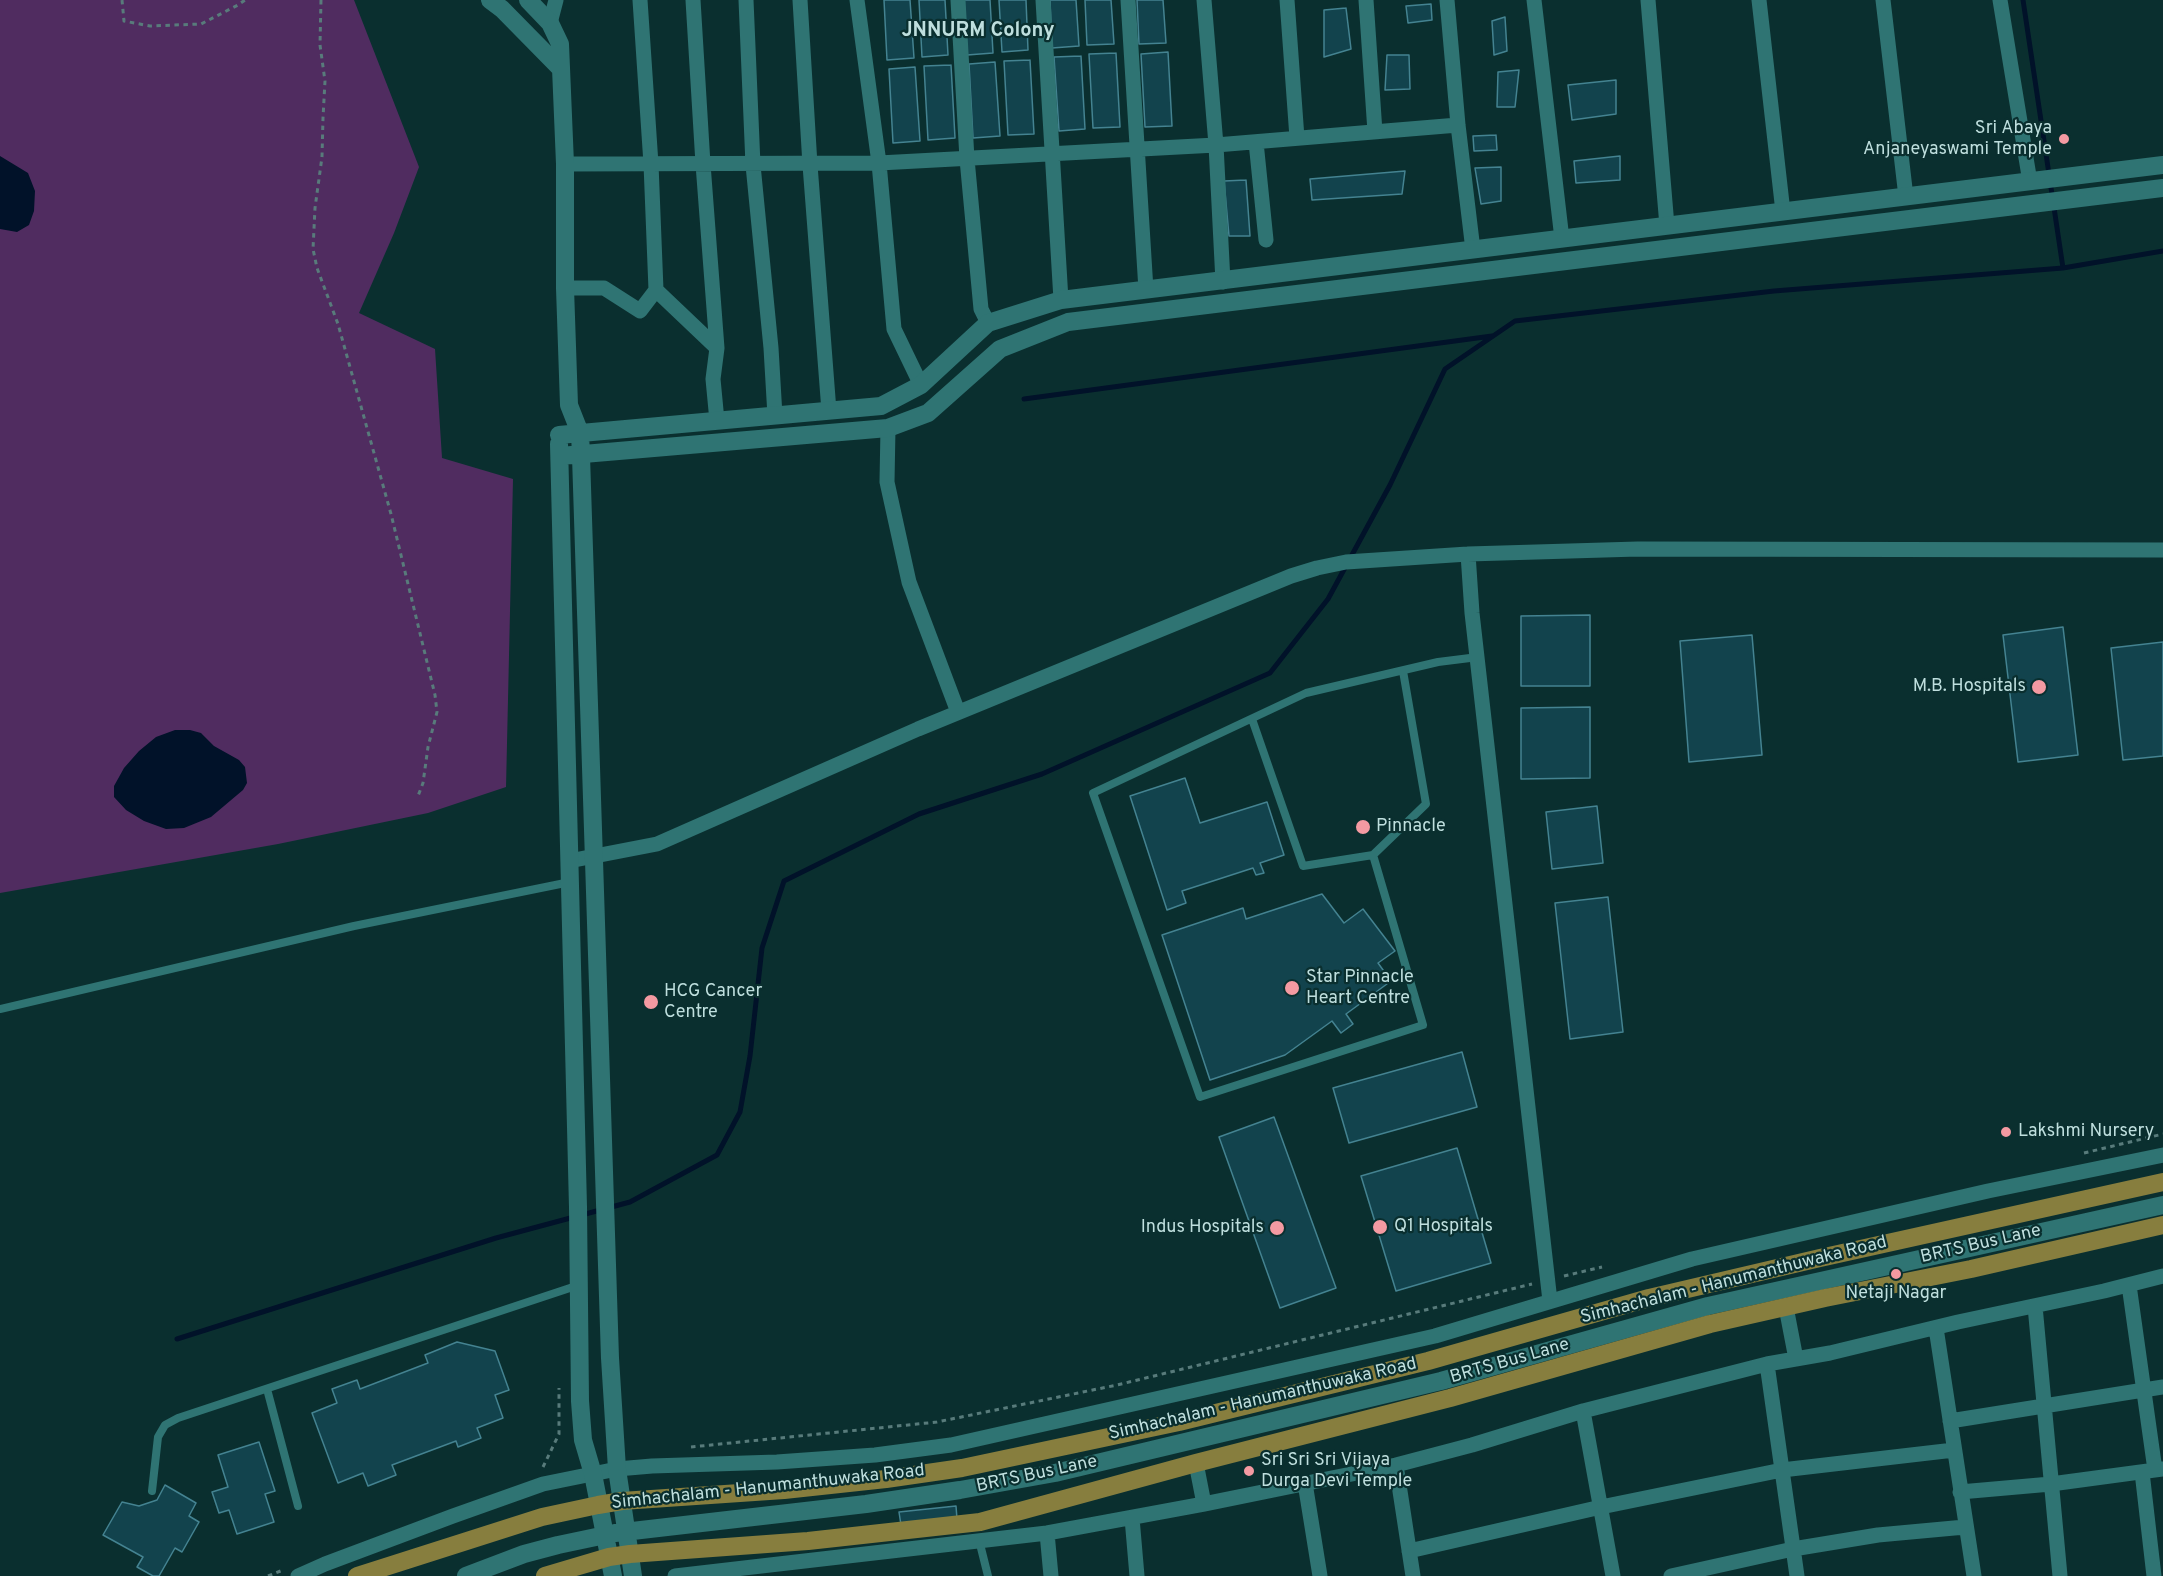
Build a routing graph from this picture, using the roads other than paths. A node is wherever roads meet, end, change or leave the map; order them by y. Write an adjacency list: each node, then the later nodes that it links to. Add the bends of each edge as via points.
1 (490, 0): 22 (street)
2 (528, 0): 21 (street)
3 (556, 0): 21 (street)
4 (640, 0): 33 (street)
5 (693, 0): 34 (street)
6 (746, 0): 35 (street)
7 (800, 0): 36 (street)
8 (857, 0): 31 (street)
9 (958, 0): 30 (street)
10 (1043, 0): 29 (street)
11 (1128, 0): 28 (street)
12 (1204, 0): 27 (street)
13 (1287, 0): 25 (street)
14 (1366, 0): 24 (street)
15 (1447, 0): 23 (street)
16 (1534, 0): 44 (street)
17 (1648, 0): 43 (street)
18 (1760, 0): 41 (street)
19 (1883, 0): 40 (street)
20 (2000, 0): 38 (street)
21 (550, 23): 22 (street, via 560,44)
22 (560, 68): 32 (street)
23 (1458, 125): 24 (street); 46 (street)
24 (1376, 132): 25 (street)
25 (1298, 138): 26 (street)
26 (1256, 142): 27 (street); 45 (street)
27 (1216, 145): 28 (street); 47 (street)
28 (1136, 150): 29 (street); 50 (street)
29 (1052, 154): 30 (street); 51 (street)
30 (968, 159): 31 (street); 53 (street, via 981,309)
31 (879, 163): 36 (street); 55 (street, via 894,329)
32 (565, 164): 33 (street); 48 (street)
33 (651, 164): 34 (street); 49 (street)
34 (703, 164): 35 (street); 54 (street)
35 (753, 165): 36 (street); 58 (street)
36 (810, 165): 57 (street)
37 (2163, 165): 38 (street)
38 (2030, 182): 40 (street)
39 (2163, 188): 42 (street)
40 (1906, 197): 41 (street); 42 (street)
41 (1783, 212): 43 (street)
42 (1911, 219): 52 (street)
43 (1667, 226): 44 (street)
44 (1562, 239): 46 (street)
45 (1266, 240)
46 (1473, 250): 47 (street)
47 (1223, 282): 50 (street); 52 (street)
48 (565, 288): 49 (street, via 604,288 640,311); 56 (street)
49 (656, 290): 54 (street)
50 (1146, 290): 51 (street)
51 (1061, 300): 53 (street)
52 (1223, 303): 60 (street, via 1068,322 1000,349 928,412)
53 (988, 323): 55 (street)
54 (717, 348): 59 (street, via 713,379)
55 (921, 385): 57 (street, via 881,406)
56 (570, 405): 61 (street); 62 (street)
57 (830, 411): 58 (street)
58 (775, 416): 59 (street)
59 (717, 421): 61 (street)
60 (888, 428): 64 (street); 69 (street, via 887,482 909,582)
61 (579, 433): 62 (street); 64 (street)
62 (559, 435): 63 (street)
63 (560, 456): 64 (street); 73 (street)
64 (581, 456): 72 (street)
65 (2163, 550): 66 (street, via 1638,549)
66 (1467, 554): 67 (street); 69 (street, via 1352,562 1291,576)
67 (1478, 657): 68 (lane); 83 (street)
68 (1403, 671): 70 (lane, via 1306,693); 71 (lane, via 1426,804)
69 (958, 712): 72 (street, via 657,844)
70 (1252, 719): 71 (lane, via 1303,866); 71 (lane, via 1093,794 1200,1097 1423,1025)
71 (1373, 855)
72 (594, 857): 73 (street); 98 (street)
73 (569, 861): 74 (street)
74 (570, 882): 75 (lane, via 354,926); 81 (street)
75 (0, 1009)
76 (2163, 1155): 83 (street, via 1692,1259)
77 (2163, 1182): 106 (main road, Simhachalam - Hanumanthuwaka Road, via 1649,1298 1428,1361 1190,1419 962,1468 784,1490)
78 (2163, 1205): 113 (street, BRTS Bus Lane, via 1708,1306 1441,1381 1055,1473 866,1504)
79 (2163, 1225): 85 (main road, Simhachalam - Hanumanthuwaka Road)
80 (2163, 1276): 82 (street)
81 (580, 1285): 90 (lane); 101 (street, via 580,1401 583,1440)
82 (2129, 1285): 84 (street); 91 (street)
83 (1550, 1301): 98 (street, via 1435,1335 951,1445 875,1455)
84 (2035, 1306): 86 (street); 92 (street)
85 (1786, 1307): 87 (street); 96 (main road, Simhachalam - Hanumanthuwaka Road)
86 (1936, 1328): 87 (street); 94 (street)
87 (1796, 1359): 88 (street)
88 (1767, 1364): 93 (street); 99 (street)
89 (2163, 1387): 91 (street)
90 (267, 1389): 104 (lane, via 165,1425 158,1437); 109 (lane)
91 (2144, 1390): 92 (street); 100 (street)
92 (2044, 1406): 94 (street); 103 (street)
93 (1583, 1411): 97 (street); 110 (street)
94 (1950, 1420): 95 (street)
95 (1954, 1450): 99 (street); 105 (street)
96 (1196, 1463): 107 (street); 120 (main road, Simhachalam - Hanumanthuwaka Road, via 980,1522 808,1541)
97 (1396, 1465): 102 (street); 119 (street)
98 (617, 1469): 101 (street); 106 (street)
99 (1782, 1470): 110 (street); 117 (street)
100 (2153, 1470): 103 (street); 118 (street)
101 (592, 1474): 108 (street); 122 (street, via 543,1484 325,1564)
102 (1305, 1483): 107 (street); 132 (street)
103 (2051, 1484): 105 (street); 138 (street)
104 (152, 1491)
105 (1960, 1492): 112 (street)
106 (622, 1501): 108 (main road, Simhachalam - Hanumanthuwaka Road); 113 (street)
107 (1204, 1504): 111 (street)
108 (598, 1505): 115 (street); 123 (main road, Simhachalam - Hanumanthuwaka Road, via 542,1517)
109 (298, 1506)
110 (1600, 1507): 119 (street); 134 (street)
111 (1132, 1518): 114 (street); 131 (street)
112 (1965, 1527): 117 (street, via 1878,1535); 137 (street)
113 (626, 1532): 115 (street, BRTS Bus Lane); 120 (street)
114 (1047, 1533): 116 (street); 130 (street)
115 (605, 1535): 121 (street); 124 (street, BRTS Bus Lane, via 524,1554)
116 (979, 1540): 128 (street); 129 (lane)
117 (1793, 1549): 135 (street); 136 (street)
118 (2157, 1550): 139 (street)
119 (1409, 1551): 133 (street)
120 (630, 1554): 121 (main road, Simhachalam - Hanumanthuwaka Road); 127 (street)
121 (609, 1557): 125 (main road, Simhachalam - Hanumanthuwaka Road); 126 (street)
122 (294, 1571)
123 (357, 1576)
124 (466, 1576)
125 (546, 1576)
126 (613, 1576)
127 (633, 1576)
128 (675, 1576)
129 (988, 1576)
130 (1051, 1576)
131 (1137, 1576)
132 (1320, 1576)
133 (1413, 1576)
134 (1613, 1576)
135 (1671, 1576)
136 (1797, 1576)
137 (1974, 1576)
138 (2060, 1576)
139 (2154, 1576)

